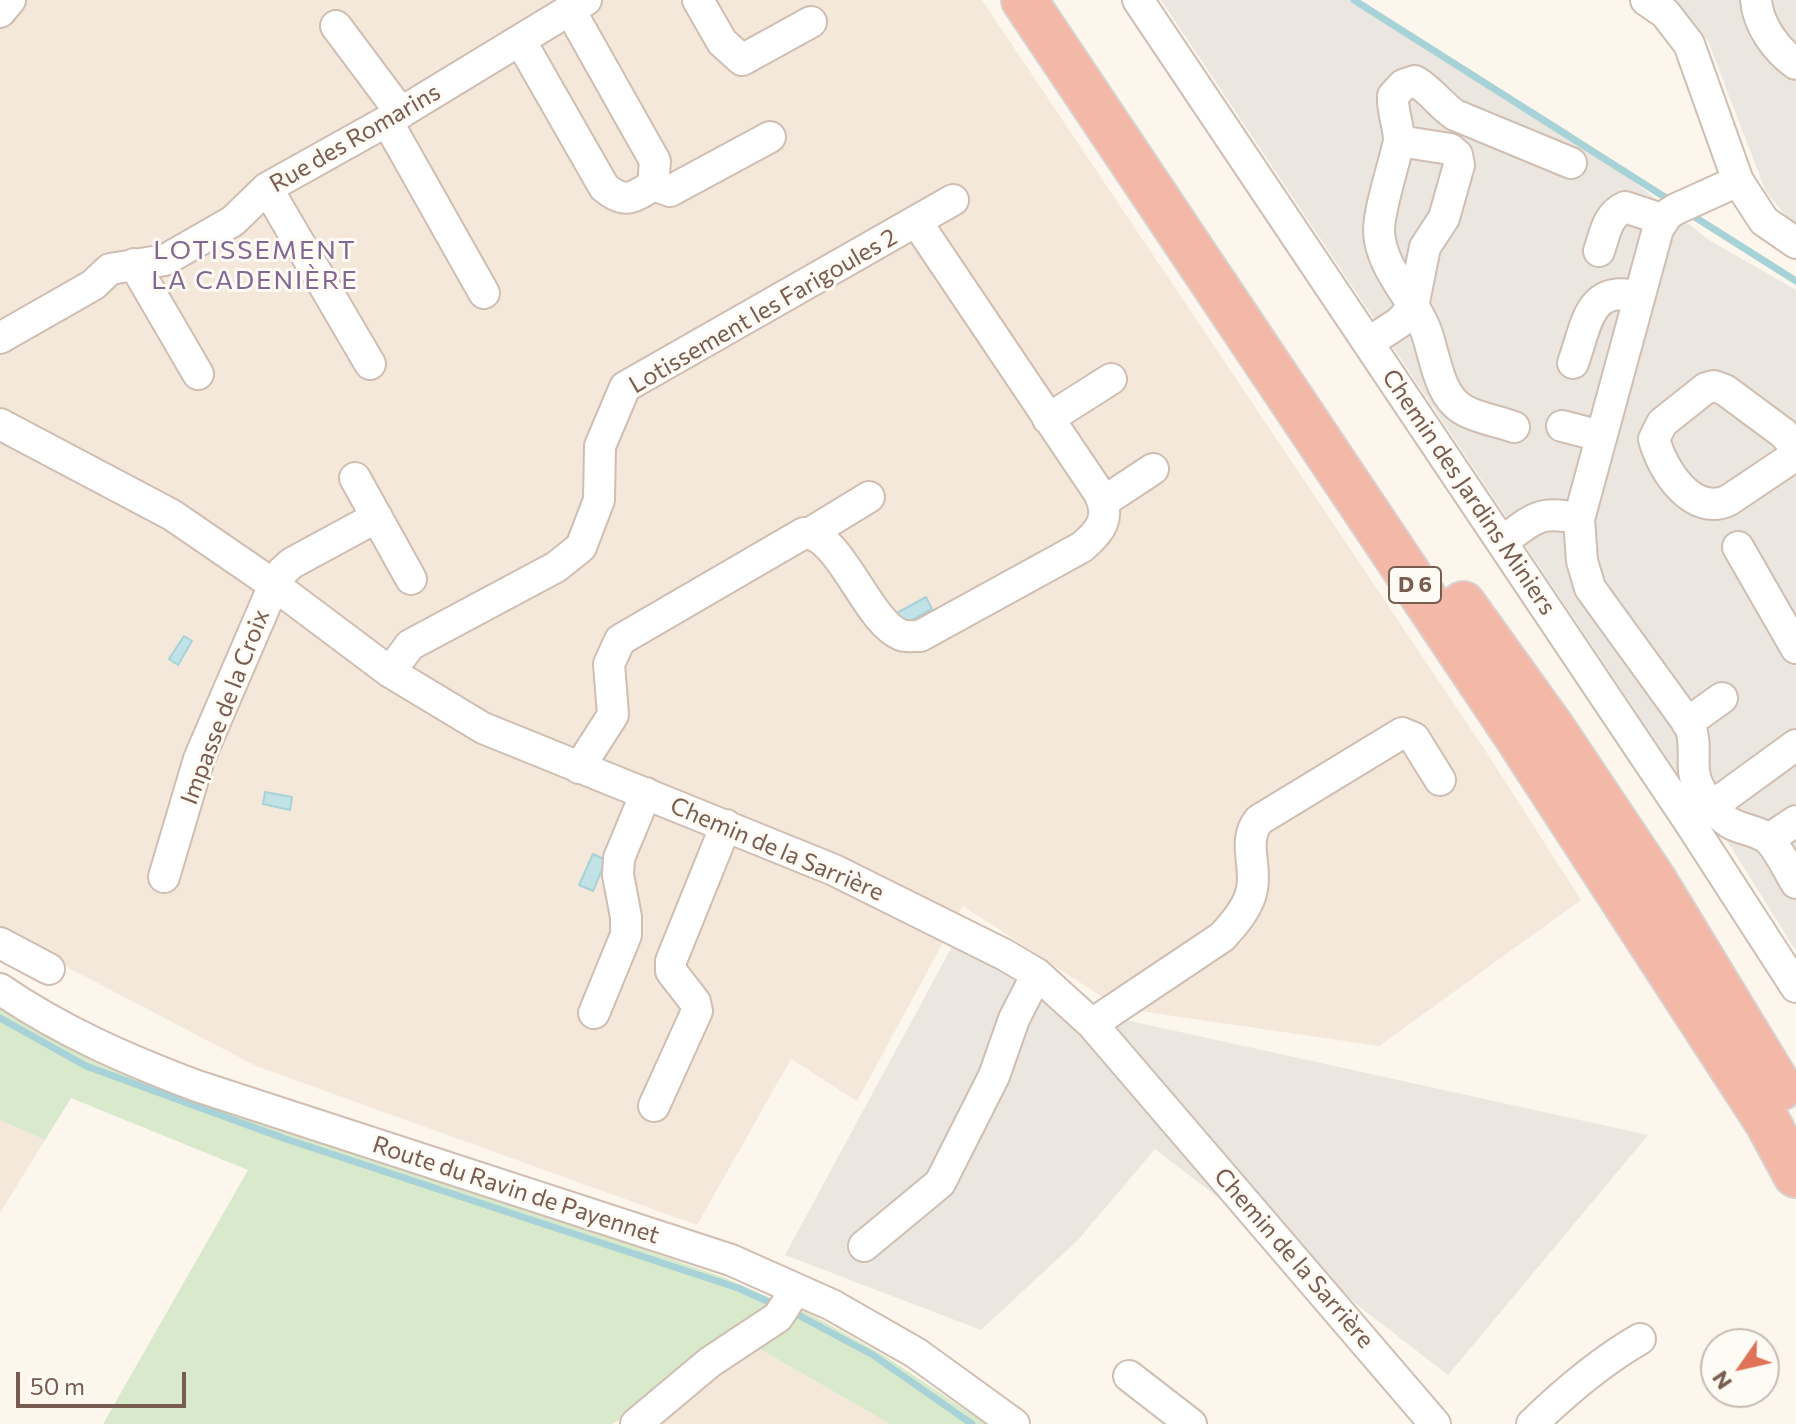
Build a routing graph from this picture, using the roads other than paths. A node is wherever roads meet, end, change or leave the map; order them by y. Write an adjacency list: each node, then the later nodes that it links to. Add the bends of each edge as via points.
1 (10, 0): 9 (street)
2 (698, 0): 10 (street, via 722,42 742,60)
3 (1024, 0): 79 (highway, D 6, via 1526,751 1768,1123)
4 (1061, 0): 54 (highway, D 6)
5 (1138, 0): 31 (street, Chemin des Jardins Miniers)
6 (1646, 0): 18 (street, via 1665,13 1689,44)
7 (1756, 0): 13 (street, via 1769,37)
8 (578, 5): 12 (street, Rue des Romarins); 19 (street, via 655,161)
9 (0, 12)
10 (811, 22)
11 (336, 26): 14 (street)
12 (520, 40): 14 (street, Rue des Romarins); 19 (street, via 604,187 616,197 633,198)
13 (1796, 64)
14 (394, 117): 20 (street, Rue des Romarins); 27 (street)
15 (770, 137): 19 (street, via 670,191)
16 (1399, 141): 17 (street, via 1393,96 1415,81 1455,115); 29 (street, via 1379,227 1381,247); 29 (street, via 1450,149 1459,165 1444,218 1425,247)
17 (1571, 163)
18 (1738, 181): 22 (street, via 1676,209); 24 (street, via 1764,221)
19 (653, 185)
20 (267, 188): 26 (street, Rue des Romarins, via 233,221 165,260); 33 (street)
21 (953, 200): 23 (street, Lotissement les Farigoules 2)
22 (1664, 220): 25 (street, via 1625,207 1615,211); 28 (street)
23 (916, 221): 36 (street); 56 (street, Lotissement les Farigoules 2, via 625,387 600,446 599,500 581,547 556,567 410,645)
24 (1796, 243)
25 (1599, 251)
26 (134, 264): 30 (street, Rue des Romarins, via 110,269 93,285); 34 (street)
27 (484, 293)
28 (1639, 297): 32 (street, via 1610,294 1593,308); 40 (street)
29 (1413, 307): 31 (street); 39 (street, via 1450,397 1461,408)
30 (0, 338)
31 (1368, 343): 50 (street, Chemin des Jardins Miniers)
32 (1573, 363)
33 (370, 364)
34 (198, 374)
35 (1111, 379): 36 (street)
36 (1048, 419): 46 (street)
37 (0, 424): 53 (street, Chemin de la Sarrière, via 172,515)
38 (1562, 426): 40 (street)
39 (1514, 427)
40 (1601, 436): 48 (street)
41 (1796, 447): 42 (street, via 1714,386 1662,423 1654,439 1684,491 1707,504 1729,500)
42 (1796, 455)
43 (1153, 469): 46 (street)
44 (355, 478): 47 (street)
45 (869, 497): 49 (street)
46 (1103, 502): 49 (street, via 1100,532 1082,547 920,636 901,635 884,622 841,562)
47 (377, 517): 52 (street); 53 (street, via 292,563)
48 (1579, 519): 50 (street, via 1555,513 1538,517); 58 (street, via 1590,588)
49 (810, 533): 60 (street, via 620,640 609,664 613,715)
50 (1502, 542): 63 (street, Chemin des Jardins Miniers)
51 (1738, 547): 55 (street)
52 (411, 579)
53 (274, 585): 56 (street, Chemin de la Sarrière); 67 (street, Impasse de la Croix, via 199,759)
54 (1460, 600): 76 (highway, via 1590,758); 78 (highway, D 6, via 1653,879)
55 (1796, 648)
56 (390, 672): 60 (street, Chemin de la Sarrière, via 483,728)
57 (1722, 698): 58 (street)
58 (1687, 723): 63 (street, via 1695,738 1692,772 1700,790)
59 (1796, 745): 63 (street)
60 (579, 768): 62 (street, Chemin de la Sarrière)
61 (1440, 780): 75 (street, via 1414,738 1402,733 1259,820 1250,836 1252,891 1230,928)
62 (646, 793): 65 (street, Chemin de la Sarrière); 74 (street, via 619,858 626,935)
63 (1701, 815): 66 (street); 72 (street, Chemin des Jardins Miniers)
64 (1796, 821): 66 (street)
65 (726, 825): 71 (street, Chemin de la Sarrière, via 834,870); 77 (street, via 671,961 671,971 697,1011)
66 (1769, 839): 68 (street)
67 (164, 877)
68 (1796, 883)
69 (0, 943): 70 (street)
70 (49, 969)
71 (1037, 974): 75 (street, Chemin de la Sarrière); 80 (street, via 940,1183)
72 (1796, 987)
73 (0, 989): 81 (street, Route du Ravin de Payennet, via 61,1027 197,1086 731,1260)
74 (594, 1013)
75 (1092, 1024): 87 (street, Chemin de la Sarrière)
76 (1796, 1087)
77 (654, 1106)
78 (1796, 1114)
79 (1796, 1175)
80 (864, 1246)
81 (796, 1289): 84 (street, via 778,1317 710,1362); 85 (street, Route du Ravin de Payennet, via 916,1353)
82 (1640, 1339): 88 (street, via 1566,1392)
83 (1129, 1376): 86 (street)
84 (636, 1424)
85 (1014, 1424)
86 (1191, 1424)
87 (1435, 1424)
88 (1532, 1424)

